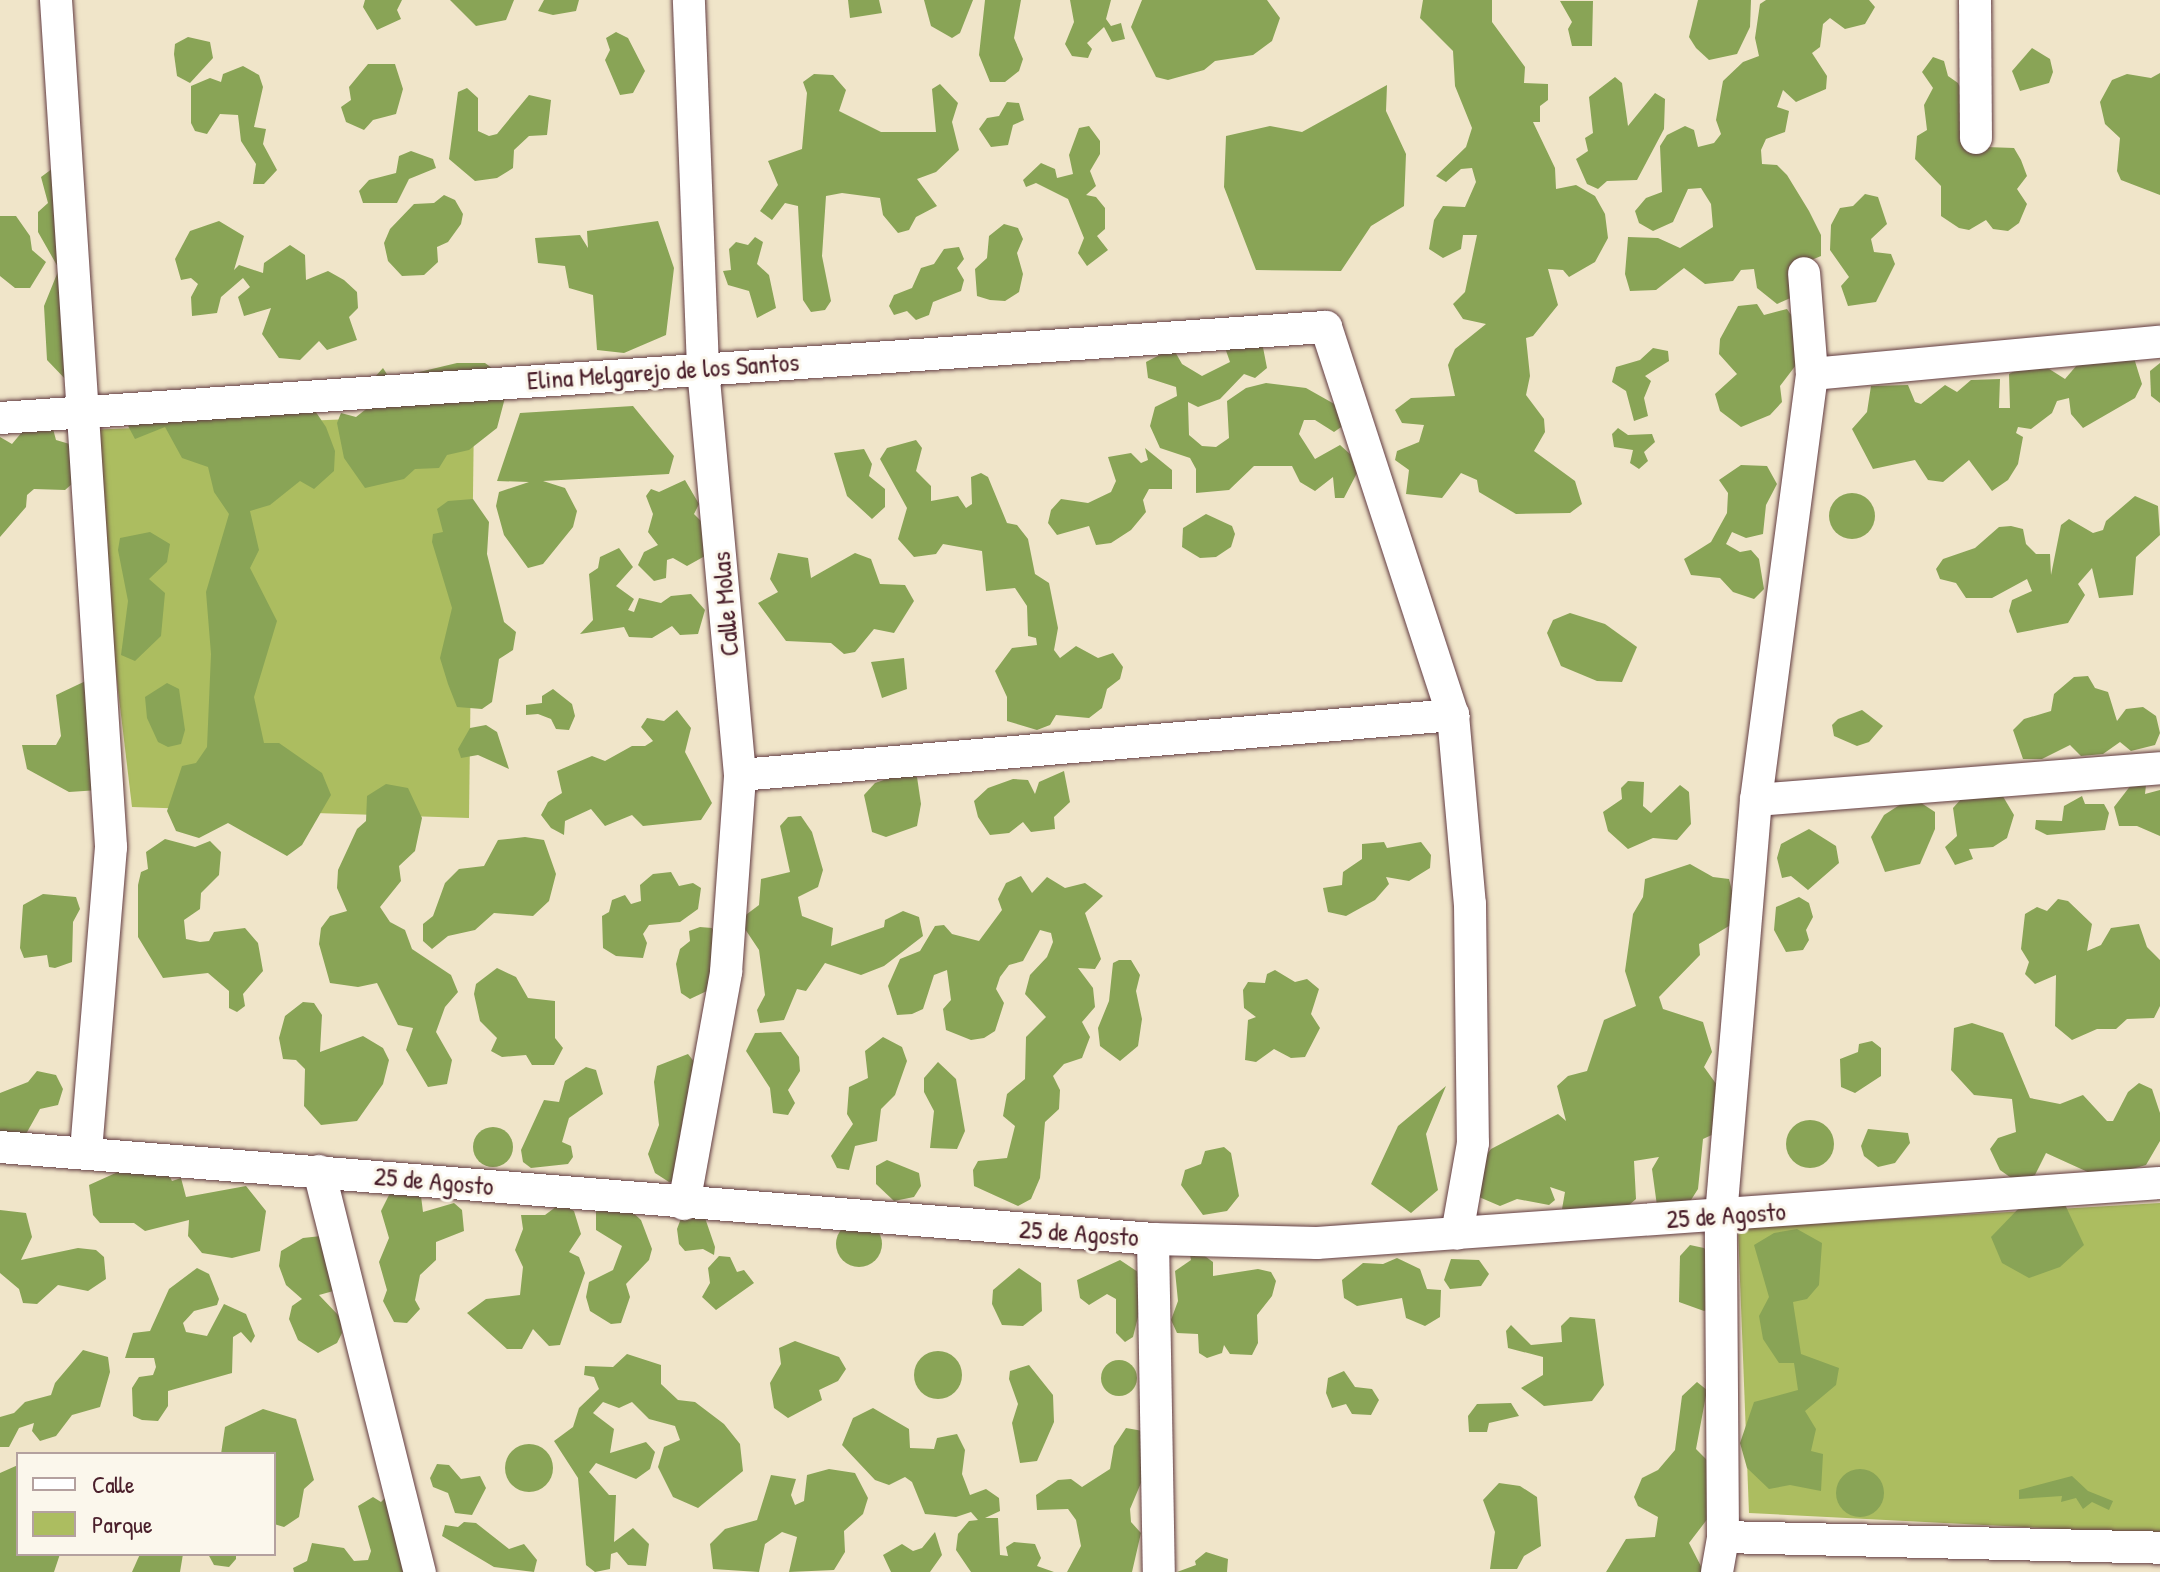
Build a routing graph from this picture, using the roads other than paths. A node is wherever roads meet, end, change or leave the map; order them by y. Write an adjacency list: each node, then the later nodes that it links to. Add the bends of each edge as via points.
1 (56, 0): 9 (street)
2 (689, 0): 7 (street, Calle Molas)
3 (1975, 0): 4 (street)
4 (1976, 138)
5 (1804, 273): 8 (street)
6 (2160, 342): 8 (street)
7 (703, 368): 9 (street, Elina Melgarejo de los Santos); 11 (street, Elina Melgarejo de los Santos, via 1326,327); 13 (street, Calle Molas)
8 (1812, 374): 14 (street)
9 (86, 412): 10 (street, Elina Melgarejo de los Santos); 16 (street, via 111,847)
10 (0, 418)
11 (1453, 715): 13 (street); 21 (street, via 1470,904 1473,1143)
12 (2160, 768): 14 (street)
13 (740, 775): 19 (street, Calle Molas, via 726,972)
14 (1756, 800): 20 (street)
15 (0, 1147): 16 (street, 25 de Agosto)
16 (86, 1154): 17 (street, 25 de Agosto)
17 (319, 1171): 19 (street, 25 de Agosto); 25 (street)
18 (2160, 1183): 20 (street, 25 de Agosto)
19 (684, 1204): 22 (street, 25 de Agosto)
20 (1721, 1216): 21 (street, 25 de Agosto); 23 (street)
21 (1457, 1234): 22 (street, 25 de Agosto, via 1317,1243)
22 (1153, 1239): 26 (street)
23 (1723, 1537): 24 (street); 27 (street)
24 (2160, 1548)
25 (420, 1572)
26 (1159, 1572)
27 (1717, 1572)

